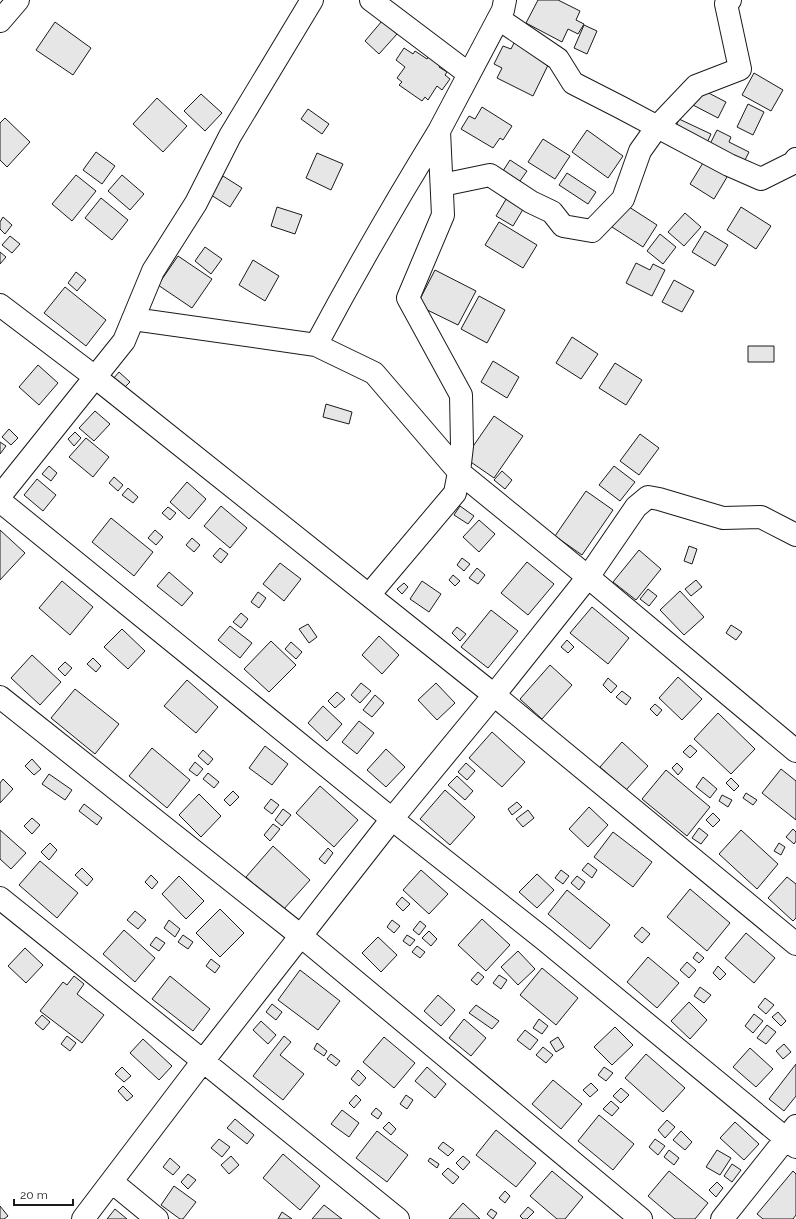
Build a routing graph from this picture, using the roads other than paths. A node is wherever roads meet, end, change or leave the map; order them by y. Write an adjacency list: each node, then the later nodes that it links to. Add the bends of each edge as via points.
1 (18, 0): 6 (street)
2 (312, 0): 13 (street, via 230,136 196,203 153,271)
3 (371, 0): 7 (street)
4 (730, 0): 8 (street, via 726,4 740,69 696,86)
5 (502, 9): 7 (street); 8 (street, via 558,59 573,83)
6 (0, 21)
7 (469, 74): 9 (street)
8 (658, 127): 10 (street, via 761,179); 11 (street, via 640,151 623,199 592,231 563,226 552,212 531,202 490,175)
9 (439, 131): 11 (street); 14 (street, via 386,218)
10 (796, 159)
11 (442, 184): 16 (street, via 443,215 408,298 461,396 462,446)
12 (0, 305): 15 (street)
13 (133, 319): 14 (street); 15 (street, via 124,341)
14 (316, 345): 16 (street, via 374,373)
15 (95, 377): 17 (street); 21 (street)
16 (459, 472): 20 (street); 21 (street, via 455,494)
17 (0, 496)
18 (0, 501): 25 (street)
19 (796, 536): 20 (street, via 761,517 723,518 659,498 648,497 636,507)
20 (588, 577): 22 (street); 24 (street)
21 (369, 595): 22 (street)
22 (494, 695): 25 (street); 28 (street)
23 (0, 697): 27 (street)
24 (796, 751)
25 (392, 819): 27 (street); 30 (street)
26 (0, 898): 29 (street)
27 (301, 936): 29 (street); 35 (street)
28 (796, 944)
29 (203, 1061): 31 (street); 34 (street)
30 (793, 1137): 36 (street)
31 (112, 1182): 32 (street); 33 (street)
32 (83, 1219)
33 (157, 1219)
34 (398, 1219)
35 (641, 1219)
36 (722, 1219)

